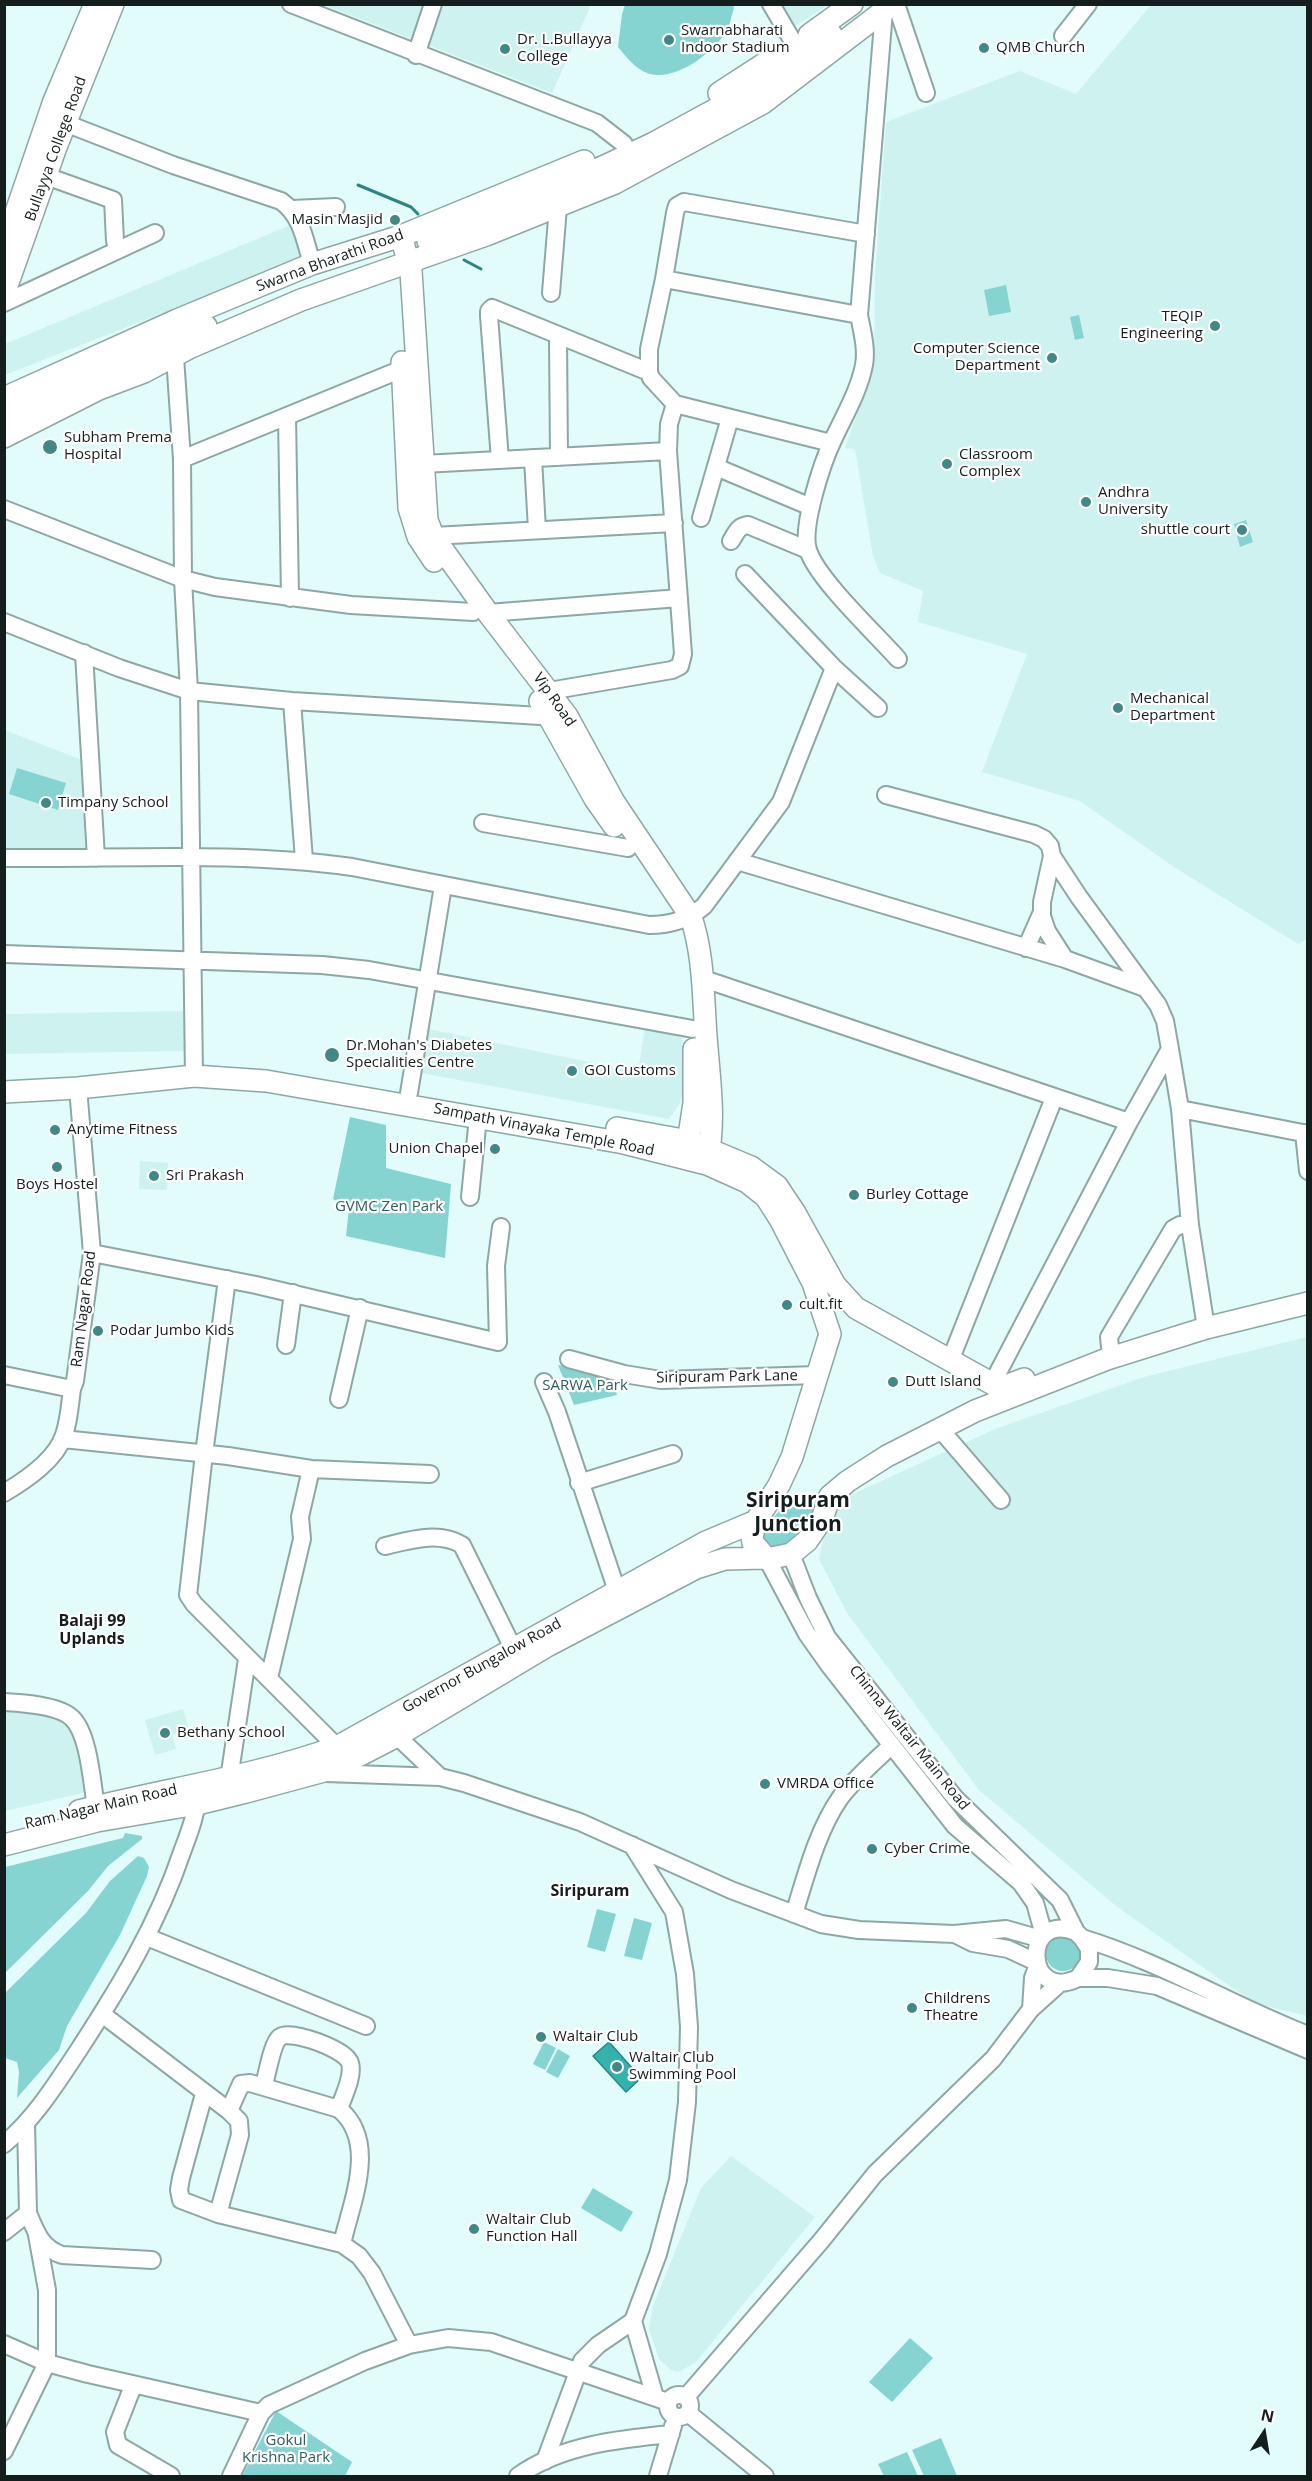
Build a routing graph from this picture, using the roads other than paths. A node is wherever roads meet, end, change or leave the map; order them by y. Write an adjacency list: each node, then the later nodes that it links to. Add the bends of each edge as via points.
1 (94, 4): 17 (main road, Bullayya College Road)
2 (113, 4): 14 (main road, Bullayya College Road)
3 (291, 4): 12 (street)
4 (433, 4): 12 (street)
5 (771, 4): 11 (street)
6 (852, 4): 9 (main road)
7 (1088, 4): 10 (street)
8 (887, 6): 13 (street); 15 (main road, via 764,103); 22 (street)
9 (832, 12): 11 (main road)
10 (1063, 36)
11 (795, 45): 15 (main road, via 669,122)
12 (416, 55): 15 (street, via 597,123)
13 (926, 93)
14 (65, 123): 16 (main road, Bullayya College Road); 20 (street, via 281,201)
15 (630, 157): 19 (main road); 25 (main road, Swarna Bharathi Road)
16 (46, 176): 23 (street, via 113,200); 29 (main road, Bullayya College Road)
17 (12, 201): 24 (main road, Bullayya College Road)
18 (336, 207): 20 (street)
19 (558, 207): 25 (main road); 28 (street)
20 (292, 209): 26 (street)
21 (155, 233): 30 (street)
22 (866, 234): 27 (street, via 684,202 675,213); 31 (street)
23 (115, 241)
24 (4, 248)
25 (399, 251): 26 (main road, Swarna Bharathi Road); 33 (main road, via 351,281); 34 (main road, Vip Road); 39 (main road, via 355,265 182,336); 48 (main road, Vip Road, via 411,272)
26 (312, 264): 36 (main road, Swarna Bharathi Road)
27 (664, 279): 31 (street); 35 (street)
28 (551, 293)
29 (4, 294)
30 (4, 303)
31 (859, 315): 42 (street, via 865,363)
32 (558, 337): 35 (street); 44 (street); 47 (street, via 497,309 489,311)
33 (175, 357): 41 (main road, via 99,389); 45 (street)
34 (402, 369): 38 (street); 62 (main road, Vip Road, via 412,524 431,558)
35 (648, 372): 37 (street)
36 (4, 398)
37 (675, 404): 40 (street); 43 (street)
38 (287, 416): 45 (street); 60 (street)
39 (4, 418)
40 (730, 418): 42 (street); 49 (street)
41 (4, 437)
42 (831, 443): 50 (street)
43 (668, 451): 44 (street); 53 (street)
44 (559, 457): 46 (street)
45 (182, 459): 59 (street)
46 (533, 459): 47 (street); 54 (street)
47 (500, 460): 48 (street)
48 (423, 464): 55 (main road, Vip Road, via 427,520)
49 (716, 467): 50 (street); 52 (street)
50 (811, 507): 57 (street)
51 (4, 509): 59 (street)
52 (701, 518)
53 (674, 523): 54 (street); 61 (street)
54 (537, 530): 55 (street)
55 (433, 536): 62 (main road, Vip Road)
56 (731, 541): 57 (street, via 738,529 748,525)
57 (808, 550): 65 (street, via 828,582)
58 (745, 574): 66 (street)
59 (183, 579): 60 (street); 67 (street)
60 (290, 598): 62 (street)
61 (679, 598): 62 (street); 68 (street, via 683,654 680,666)
62 (480, 613): 68 (main road, Vip Road); 71 (main road, Vip Road)
63 (8, 627): 64 (street)
64 (84, 653): 67 (street); 78 (street)
65 (898, 658)
66 (834, 668): 70 (street); 80 (street, via 786,793)
67 (189, 690): 69 (street); 75 (street)
68 (549, 691): 71 (main road, Vip Road)
69 (292, 701): 71 (street); 79 (street)
70 (878, 708)
71 (559, 717): 74 (main road, Vip Road, via 595,799); 83 (main road, Vip Road)
72 (886, 795): 76 (street, via 1034,834 1050,846)
73 (483, 823): 74 (street)
74 (628, 848): 83 (main road, Vip Road)
75 (192, 856): 78 (street); 79 (street); 87 (street)
76 (1052, 856): 82 (street); 90 (street)
77 (4, 858): 78 (street)
78 (96, 858)
79 (304, 860): 81 (street)
80 (737, 861): 83 (street, via 704,906); 84 (street)
81 (443, 886): 83 (street, via 649,925); 89 (street)
82 (1042, 912): 84 (street); 86 (street, via 1047,931)
83 (685, 919): 88 (main road, Vip Road, via 698,939); 91 (main road, Vip Road)
84 (1026, 948): 86 (street)
85 (4, 954): 87 (street)
86 (1065, 959): 90 (street)
87 (192, 960): 89 (street, via 322,965); 93 (street)
88 (704, 979): 98 (street); 104 (main road, Vip Road, via 712,1131)
89 (427, 981): 91 (street); 97 (street)
90 (1145, 988): 92 (street, via 1165,1021)
91 (693, 1029): 103 (main road, Vip Road, via 694,1103)
92 (1170, 1049): 99 (street); 101 (street)
93 (194, 1070): 94 (main road, Sampath Vinayaka Temple Road); 95 (main road, Sampath Vinayaka Temple Road); 97 (main road, Sampath Vinayaka Temple Road, via 268,1069); 100 (main road, Sampath Vinayaka Temple Road)
94 (4, 1078)
95 (78, 1088): 96 (main road, Sampath Vinayaka Temple Road); 109 (street, Ram Nagar Road)
96 (4, 1092)
97 (409, 1093): 103 (main road, Sampath Vinayaka Temple Road)
98 (1054, 1098): 101 (street); 121 (street)
99 (1180, 1109): 102 (street); 107 (street)
100 (478, 1117): 103 (main road, Sampath Vinayaka Temple Road); 106 (street)
101 (1129, 1122): 125 (street)
102 (1306, 1133): 105 (street)
103 (687, 1150): 104 (main road, Sampath Vinayaka Temple Road)
104 (708, 1156): 115 (main road, Sampath Vinayaka Temple Road, via 751,1167 777,1186 835,1285); 117 (main road, Sampath Vinayaka Temple Road, via 766,1197 813,1283)
105 (1308, 1172)
106 (470, 1197)
107 (1190, 1224): 116 (street); 119 (street, via 1173,1229 1109,1337)
108 (501, 1227): 114 (street, via 496,1266 498,1342)
109 (92, 1253): 110 (street); 126 (street, Ram Nagar Road)
110 (227, 1280): 112 (street); 131 (street)
111 (1308, 1290): 116 (main road)
112 (293, 1293): 114 (street); 118 (street)
113 (1308, 1303): 116 (main road)
114 (360, 1308): 127 (street)
115 (856, 1308): 117 (main road); 121 (main road, Sampath Vinayaka Temple Road)
116 (1205, 1323): 119 (main road); 128 (main road)
117 (830, 1334): 123 (main road)
118 (286, 1345)
119 (1110, 1347): 125 (main road, via 1000,1389)
120 (569, 1359): 123 (street, Siripuram Park Lane, via 662,1380)
121 (957, 1365): 125 (main road, Sampath Vinayaka Temple Road); 128 (main road, via 976,1379 978,1390)
122 (4, 1375): 126 (street, Ram Nagar Road)
123 (817, 1375): 138 (main road, via 792,1457)
124 (544, 1382): 135 (street)
125 (992, 1384)
126 (72, 1389): 130 (street)
127 (339, 1399)
128 (966, 1416): 129 (main road)
129 (940, 1429): 137 (street); 140 (main road, via 887,1456 830,1496 814,1532)
130 (63, 1439): 131 (street); 136 (street, via 42,1464)
131 (204, 1454): 133 (street); 144 (street, via 188,1595)
132 (673, 1454): 135 (street)
133 (311, 1469): 134 (street); 145 (street, via 300,1517 302,1539)
134 (430, 1474)
135 (579, 1483): 142 (street)
136 (4, 1493)
137 (1001, 1500)
138 (756, 1521): 141 (main road, via 752,1537 757,1550); 142 (main road, Governor Bungalow Road, via 706,1542)
139 (385, 1546): 143 (street, via 428,1538 453,1539 462,1545)
140 (791, 1554): 141 (main road); 160 (street, Chinna Waltair Main Road, via 826,1637 956,1798 1060,1900)
141 (766, 1558): 142 (main road, via 710,1562); 148 (street, Chinna Waltair Main Road, via 807,1634)
142 (619, 1600): 143 (main road, Governor Bungalow Road); 147 (main road, via 547,1646)
143 (513, 1648): 147 (main road, Governor Bungalow Road)
144 (247, 1659): 145 (street); 152 (street)
145 (268, 1678): 149 (street)
146 (4, 1701): 154 (street, via 30,1703 71,1716 86,1749)
147 (392, 1727): 149 (main road, Governor Bungalow Road); 150 (main road, via 348,1763); 151 (street)
148 (892, 1745): 158 (street, via 855,1779 832,1811); 162 (street, Chinna Waltair Main Road, via 955,1826 1021,1883 1035,1903)
149 (338, 1747): 152 (main road, Governor Bungalow Road)
150 (319, 1773): 151 (street); 153 (main road)
151 (440, 1777): 157 (street, via 570,1818)
152 (229, 1779): 153 (main road, Governor Bungalow Road)
153 (197, 1795): 154 (main road, Ram Nagar Main Road); 156 (main road); 161 (street, via 176,1871)
154 (96, 1807): 155 (main road, Ram Nagar Main Road)
155 (4, 1830)
156 (4, 1845)
157 (632, 1845): 158 (street); 183 (street, via 674,1912 689,2027 687,2102 678,2180 658,2254)
158 (794, 1914): 159 (street, via 821,1924 859,1930)
159 (954, 1934): 162 (street, via 1006,1929); 163 (street, via 973,1943 1008,1949)
160 (1079, 1935): 162 (street, via 1060,1929); 164 (street, via 1089,1949 1089,1962); 169 (street, via 1123,1950)
161 (147, 1937): 167 (street); 168 (street)
162 (1043, 1937): 163 (street, via 1037,1946)
163 (1036, 1964): 165 (street, via 1051,1981); 166 (street)
164 (1078, 1978): 165 (street); 170 (street, via 1108,1978 1156,1986)
165 (1060, 1983): 166 (street)
166 (1031, 2009): 189 (street, via 993,2059 875,2174 821,2241)
167 (102, 2014): 172 (street); 175 (street)
168 (366, 2026)
169 (1308, 2035)
170 (1308, 2050)
171 (264, 2085): 173 (street); 173 (street, via 279,2037 297,2036 332,2048 350,2063 351,2072); 174 (street, via 241,2085)
172 (204, 2094): 174 (street); 178 (street, via 179,2195 188,2204)
173 (339, 2109): 181 (street, via 351,2121 360,2153)
174 (229, 2111): 178 (street, via 239,2121 240,2135)
175 (26, 2123): 176 (street); 177 (street)
176 (4, 2144)
177 (28, 2213): 179 (street); 180 (street)
178 (218, 2214): 181 (street)
179 (4, 2232)
180 (37, 2235): 182 (street, via 51,2252 62,2255); 186 (street, via 47,2290)
181 (342, 2244): 185 (street, via 372,2273)
182 (152, 2260)
183 (633, 2321): 187 (street, via 598,2345); 189 (street)
184 (4, 2344): 186 (street)
185 (409, 2345): 187 (street, via 448,2338 491,2342); 190 (street, via 281,2398)
186 (47, 2363): 188 (street); 192 (street)
187 (578, 2371): 189 (street); 193 (street)
188 (133, 2386): 190 (street); 194 (street, via 115,2439 118,2445)
189 (674, 2405): 191 (street); 198 (street)
190 (261, 2413): 195 (street)
191 (671, 2434): 193 (street, via 593,2445); 197 (street)
192 (4, 2451)
193 (545, 2461): 196 (street)
194 (171, 2476)
195 (231, 2476)
196 (518, 2476)
197 (658, 2476)
198 (765, 2476)

